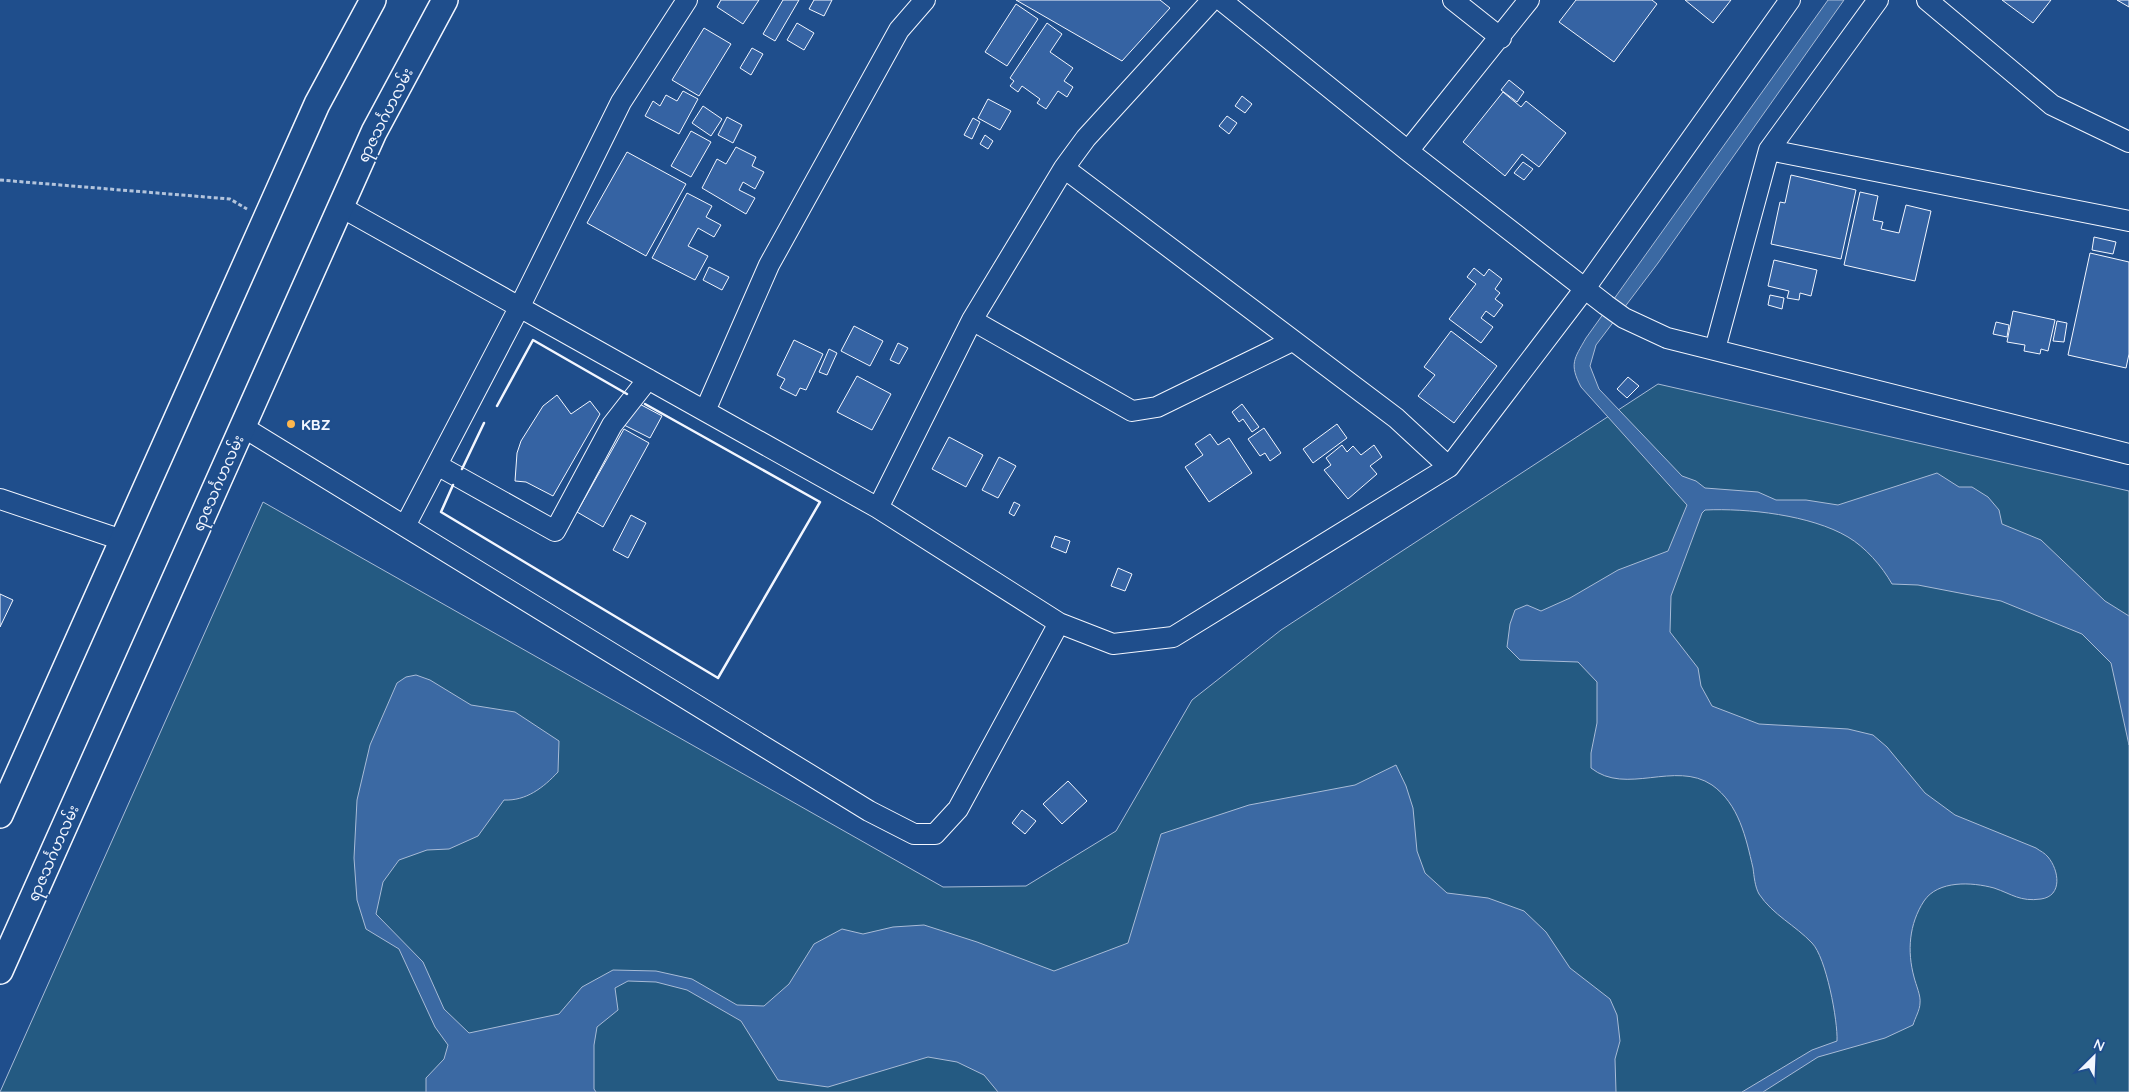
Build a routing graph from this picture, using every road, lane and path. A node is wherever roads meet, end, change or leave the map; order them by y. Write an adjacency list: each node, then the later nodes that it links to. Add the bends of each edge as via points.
1 (373, 0): 19 (main road, via 317,104)
2 (445, 0): 18 (main road, ရာဇသင်္ဂဟလမ်း, via 374,132)
3 (687, 0): 22 (street, via 621,102)
4 (925, 0): 27 (street, via 899,30 769,265)
5 (1212, 0): 16 (street, via 1086,138)
6 (1221, 0): 14 (street)
7 (1453, 0): 12 (street)
8 (1529, 0): 12 (street)
9 (1790, 0): 21 (street)
10 (1878, 0): 15 (street)
11 (1927, 0): 13 (street, via 2052,105)
12 (1501, 38): 14 (street)
13 (2129, 142)
14 (1408, 150): 21 (street)
15 (1769, 150): 20 (street); 25 (street)
16 (1064, 168): 23 (street); 24 (street)
17 (0, 180): 19 (path, via 230,199)
18 (341, 207): 22 (street); 28 (main road, ရာဇသင်္ဂဟလမ်း)
19 (266, 219): 35 (main road)
20 (2129, 221)
21 (1586, 287): 25 (street, via 1624,318 1667,338); 31 (street)
22 (520, 306): 26 (street); 30 (street)
23 (972, 320): 24 (street, via 1132,410 1157,408); 33 (street)
24 (1292, 341): 31 (street, via 1396,418)
25 (1715, 349): 29 (street)
26 (648, 379): 27 (street); 30 (street, via 612,425 555,531)
27 (705, 411): 33 (street)
28 (243, 427): 34 (street); 38 (main road, ရာဇသင်္ဂဟလမ်း)
29 (2129, 454)
30 (437, 465): 34 (street)
31 (1449, 467): 36 (street, via 1173,637 1113,644)
32 (0, 499): 35 (street)
33 (878, 508): 36 (street)
34 (404, 526): 36 (street, via 869,811 914,834 935,834 958,809)
35 (122, 540): 37 (main road)
36 (1059, 623)
37 (0, 815)
38 (0, 971)

